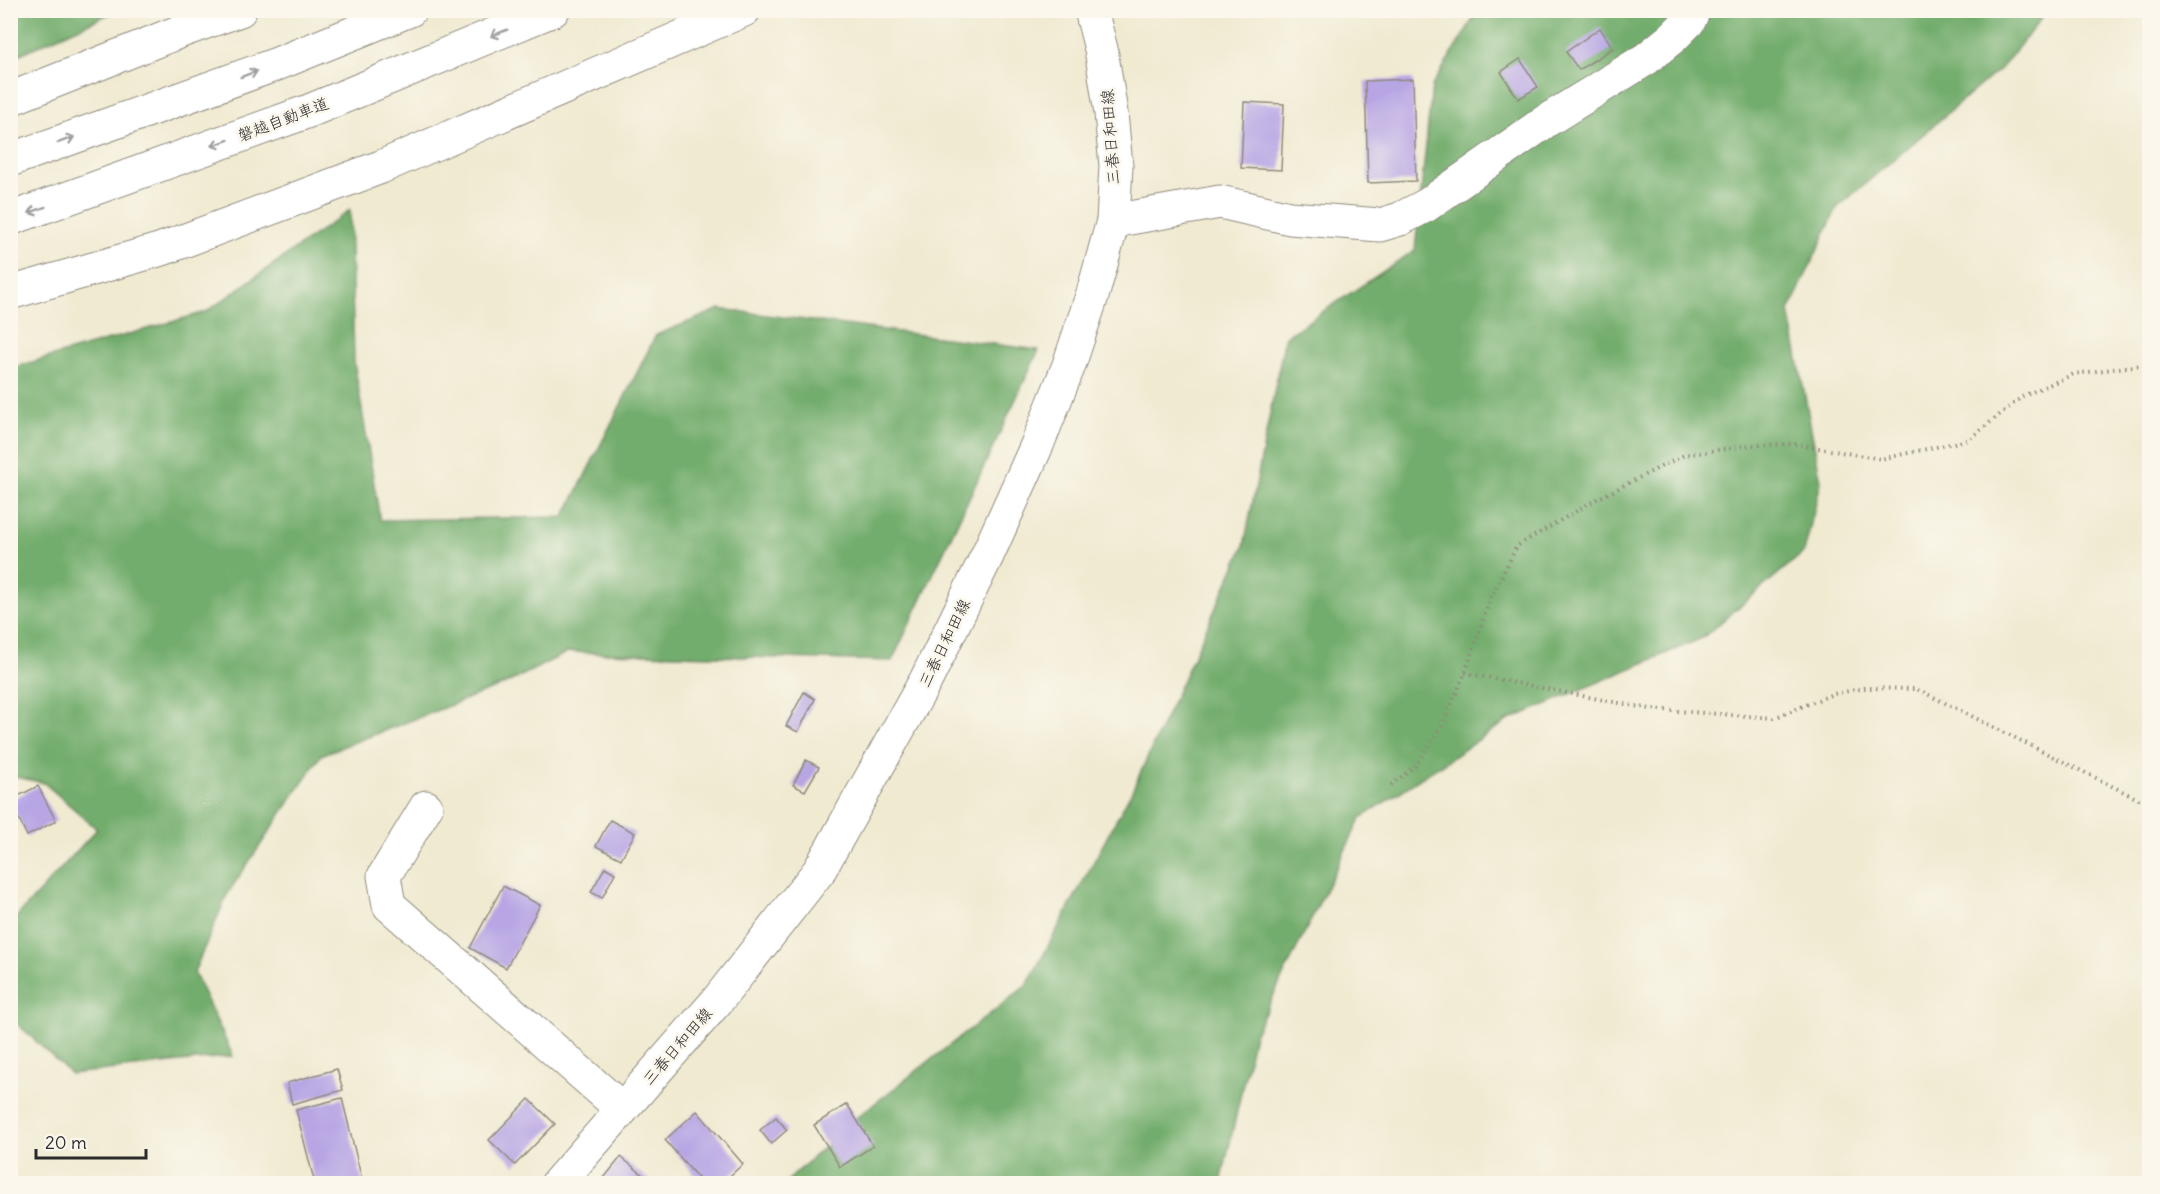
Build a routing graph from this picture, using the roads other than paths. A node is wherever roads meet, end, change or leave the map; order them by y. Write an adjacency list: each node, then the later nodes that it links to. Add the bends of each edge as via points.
1 (240, 10): 7 (main road)
2 (410, 10): 8 (main road, one-way to 2, via 277,64)
3 (553, 10): 9 (main road, 磐越自動車道, one-way to 9, via 309,111)
4 (744, 10): 11 (main road, via 381,167 162,249)
5 (1091, 10): 10 (main road, 三春日和田線, via 1111,112 1116,166)
6 (1694, 10): 10 (main road, via 1678,33 1646,59 1400,219 1380,225 1290,218 1220,202)
7 (10, 99)
8 (10, 160)
9 (10, 219)
10 (1113, 221): 13 (main road, 三春日和田線, via 1093,293 1037,445 921,690 819,871 717,1000)
11 (10, 293)
12 (426, 807): 13 (main road, via 384,876 389,905)
13 (622, 1108): 14 (main road, 三春日和田線)
14 (557, 1184)

